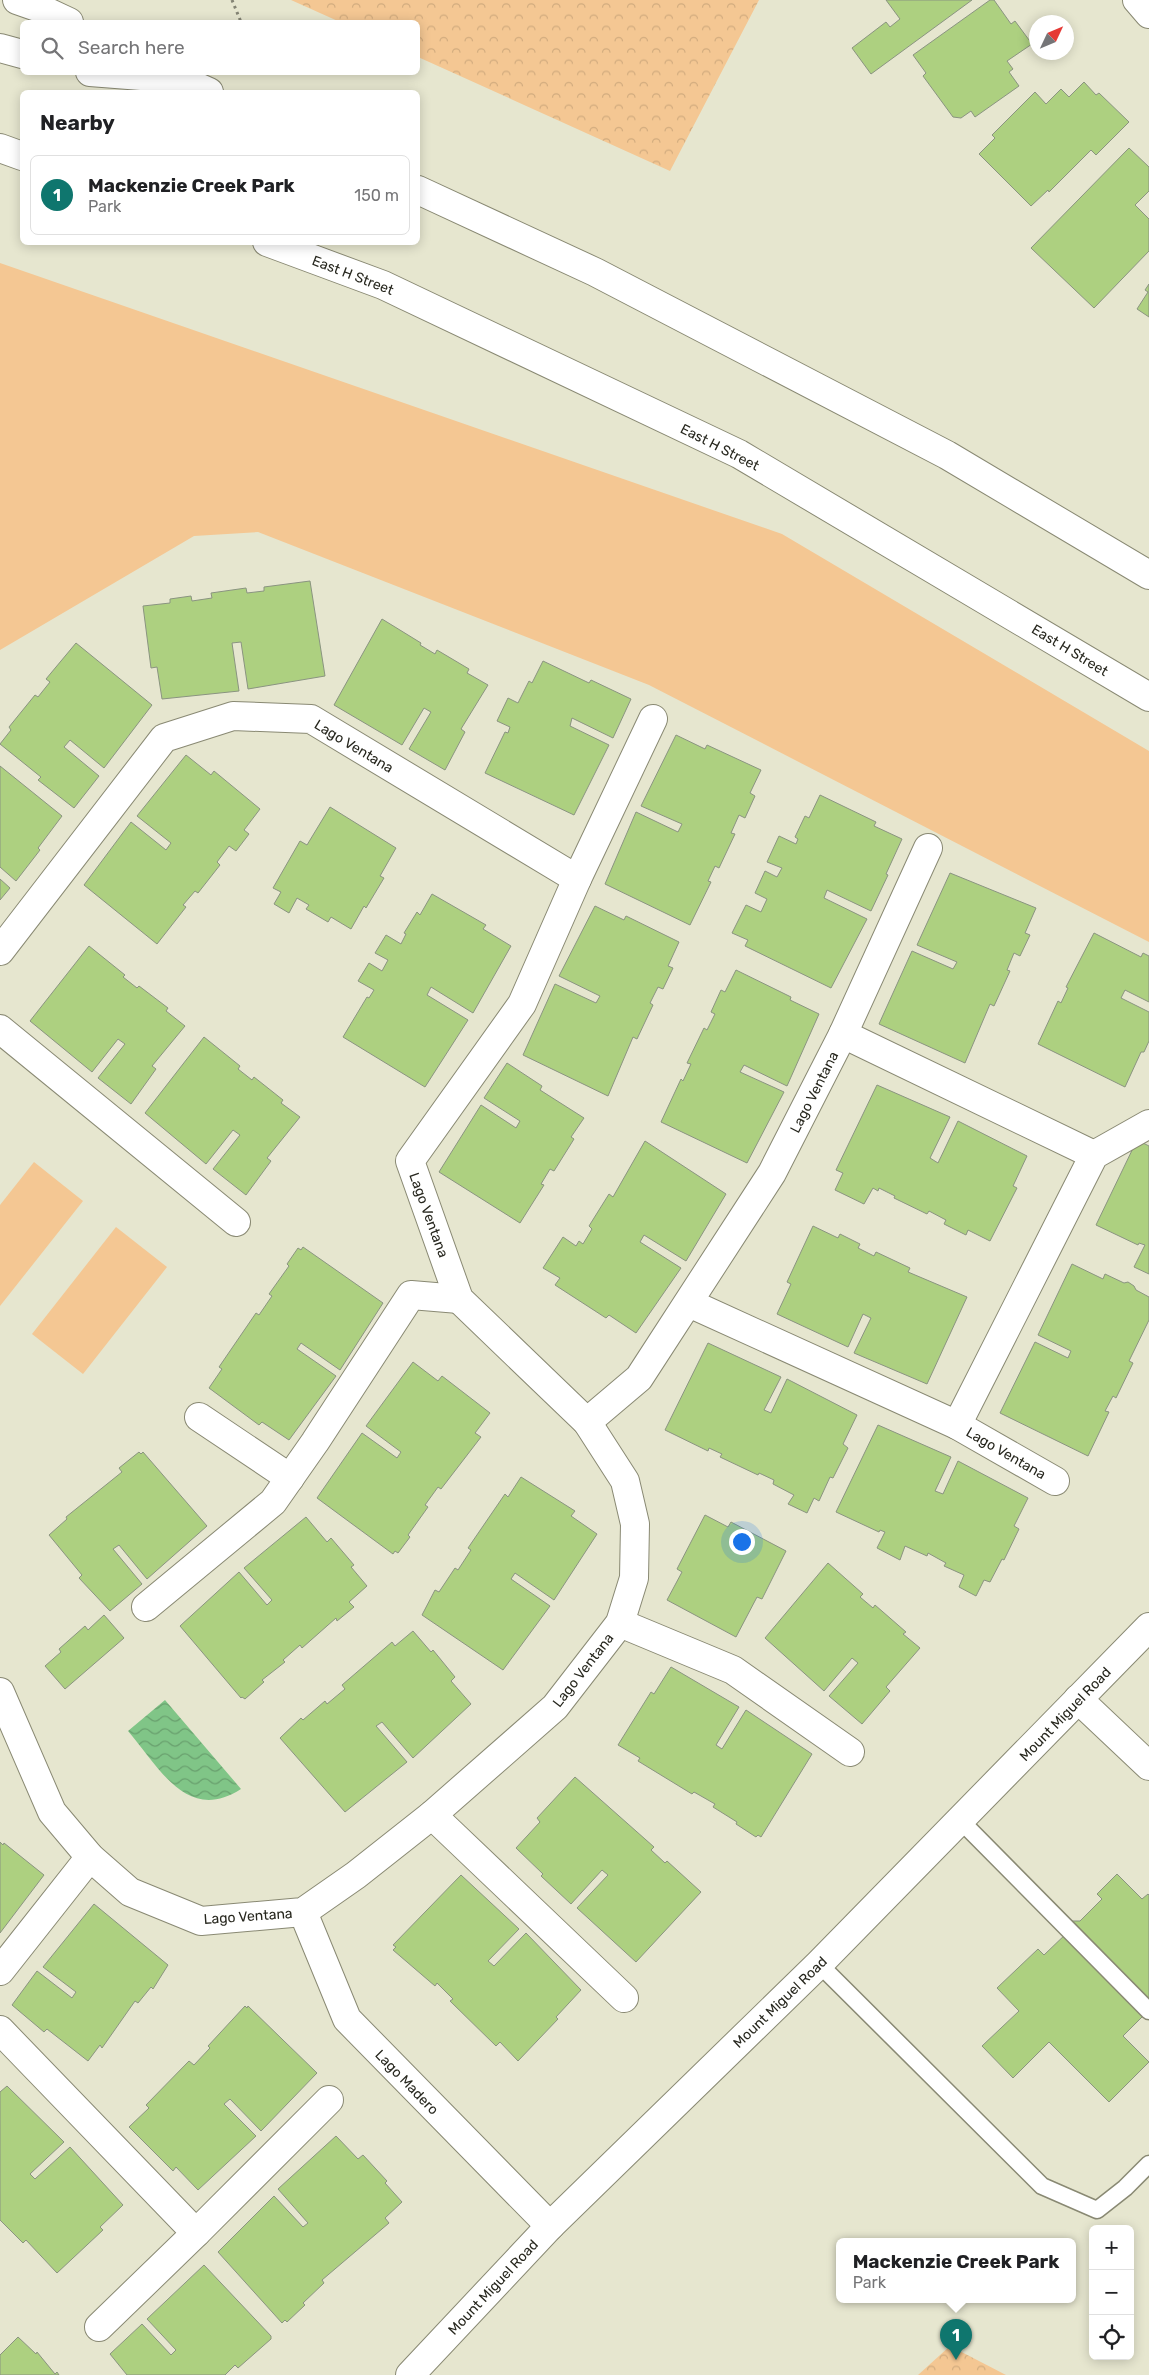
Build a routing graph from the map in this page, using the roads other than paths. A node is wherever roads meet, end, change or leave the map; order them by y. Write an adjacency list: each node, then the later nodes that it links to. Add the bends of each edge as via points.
1 (18, 0): 4 (main road)
2 (1137, 0): 3 (main road)
3 (1149, 14)
4 (65, 20)
5 (0, 48): 6 (main road)
6 (20, 53)
7 (153, 75): 8 (main road)
8 (174, 76): 9 (main road)
9 (205, 90)
10 (0, 148): 11 (main road)
11 (20, 155)
12 (420, 191): 14 (main road, via 596,272 947,455)
13 (275, 245): 15 (main road, East H Street, via 384,285 739,454)
14 (1149, 575)
15 (1149, 697)
16 (653, 719): 18 (main road, Lago Ventana)
17 (928, 848): 21 (main road, Lago Ventana)
18 (577, 880): 19 (main road, Lago Ventana, via 311,719 234,716 164,738); 25 (main road, Lago Ventana, via 522,1004 410,1161)
19 (0, 951)
20 (0, 1029): 24 (main road)
21 (843, 1034): 23 (main road, Lago Ventana); 26 (main road, Lago Ventana, via 772,1173)
22 (1149, 1124): 23 (main road)
23 (1094, 1155): 29 (main road, Lago Ventana)
24 (236, 1222)
25 (459, 1299): 28 (main road, Lago Ventana); 30 (main road, via 411,1295)
26 (689, 1304): 28 (main road, Lago Ventana, via 639,1378); 29 (main road, Lago Ventana)
27 (199, 1417): 30 (main road)
28 (587, 1422): 33 (main road, Lago Ventana, via 625,1481 635,1524 634,1578)
29 (957, 1425): 31 (main road, Lago Ventana)
30 (290, 1478): 32 (main road, via 273,1502)
31 (1055, 1481)
32 (146, 1607)
33 (620, 1623): 37 (main road, Lago Ventana, via 733,1670); 39 (main road, Lago Ventana, via 555,1707)
34 (1149, 1627): 36 (main road, Mount Miguel Road)
35 (0, 1692): 41 (main road, Lago Ventana, via 52,1812)
36 (1078, 1699): 38 (main road); 40 (main road, Mount Miguel Road)
37 (850, 1752)
38 (1149, 1766)
39 (432, 1815): 42 (main road, Lago Ventana); 45 (main road)
40 (961, 1821): 43 (main road, Mount Miguel Road); 46 (lane)
41 (90, 1857): 42 (main road, Lago Ventana, via 130,1892 201,1921); 44 (main road)
42 (303, 1912): 50 (main road, Lago Madero, via 347,2019)
43 (819, 1964): 49 (lane, via 1042,2186 1097,2210); 50 (main road, Mount Miguel Road)
44 (0, 1971)
45 (624, 1998)
46 (1149, 2011)
47 (0, 2030): 51 (main road)
48 (329, 2100): 51 (main road)
49 (1149, 2164)
50 (550, 2226): 53 (main road, Mount Miguel Road)
51 (196, 2233): 52 (main road)
52 (99, 2327)
53 (410, 2375)

